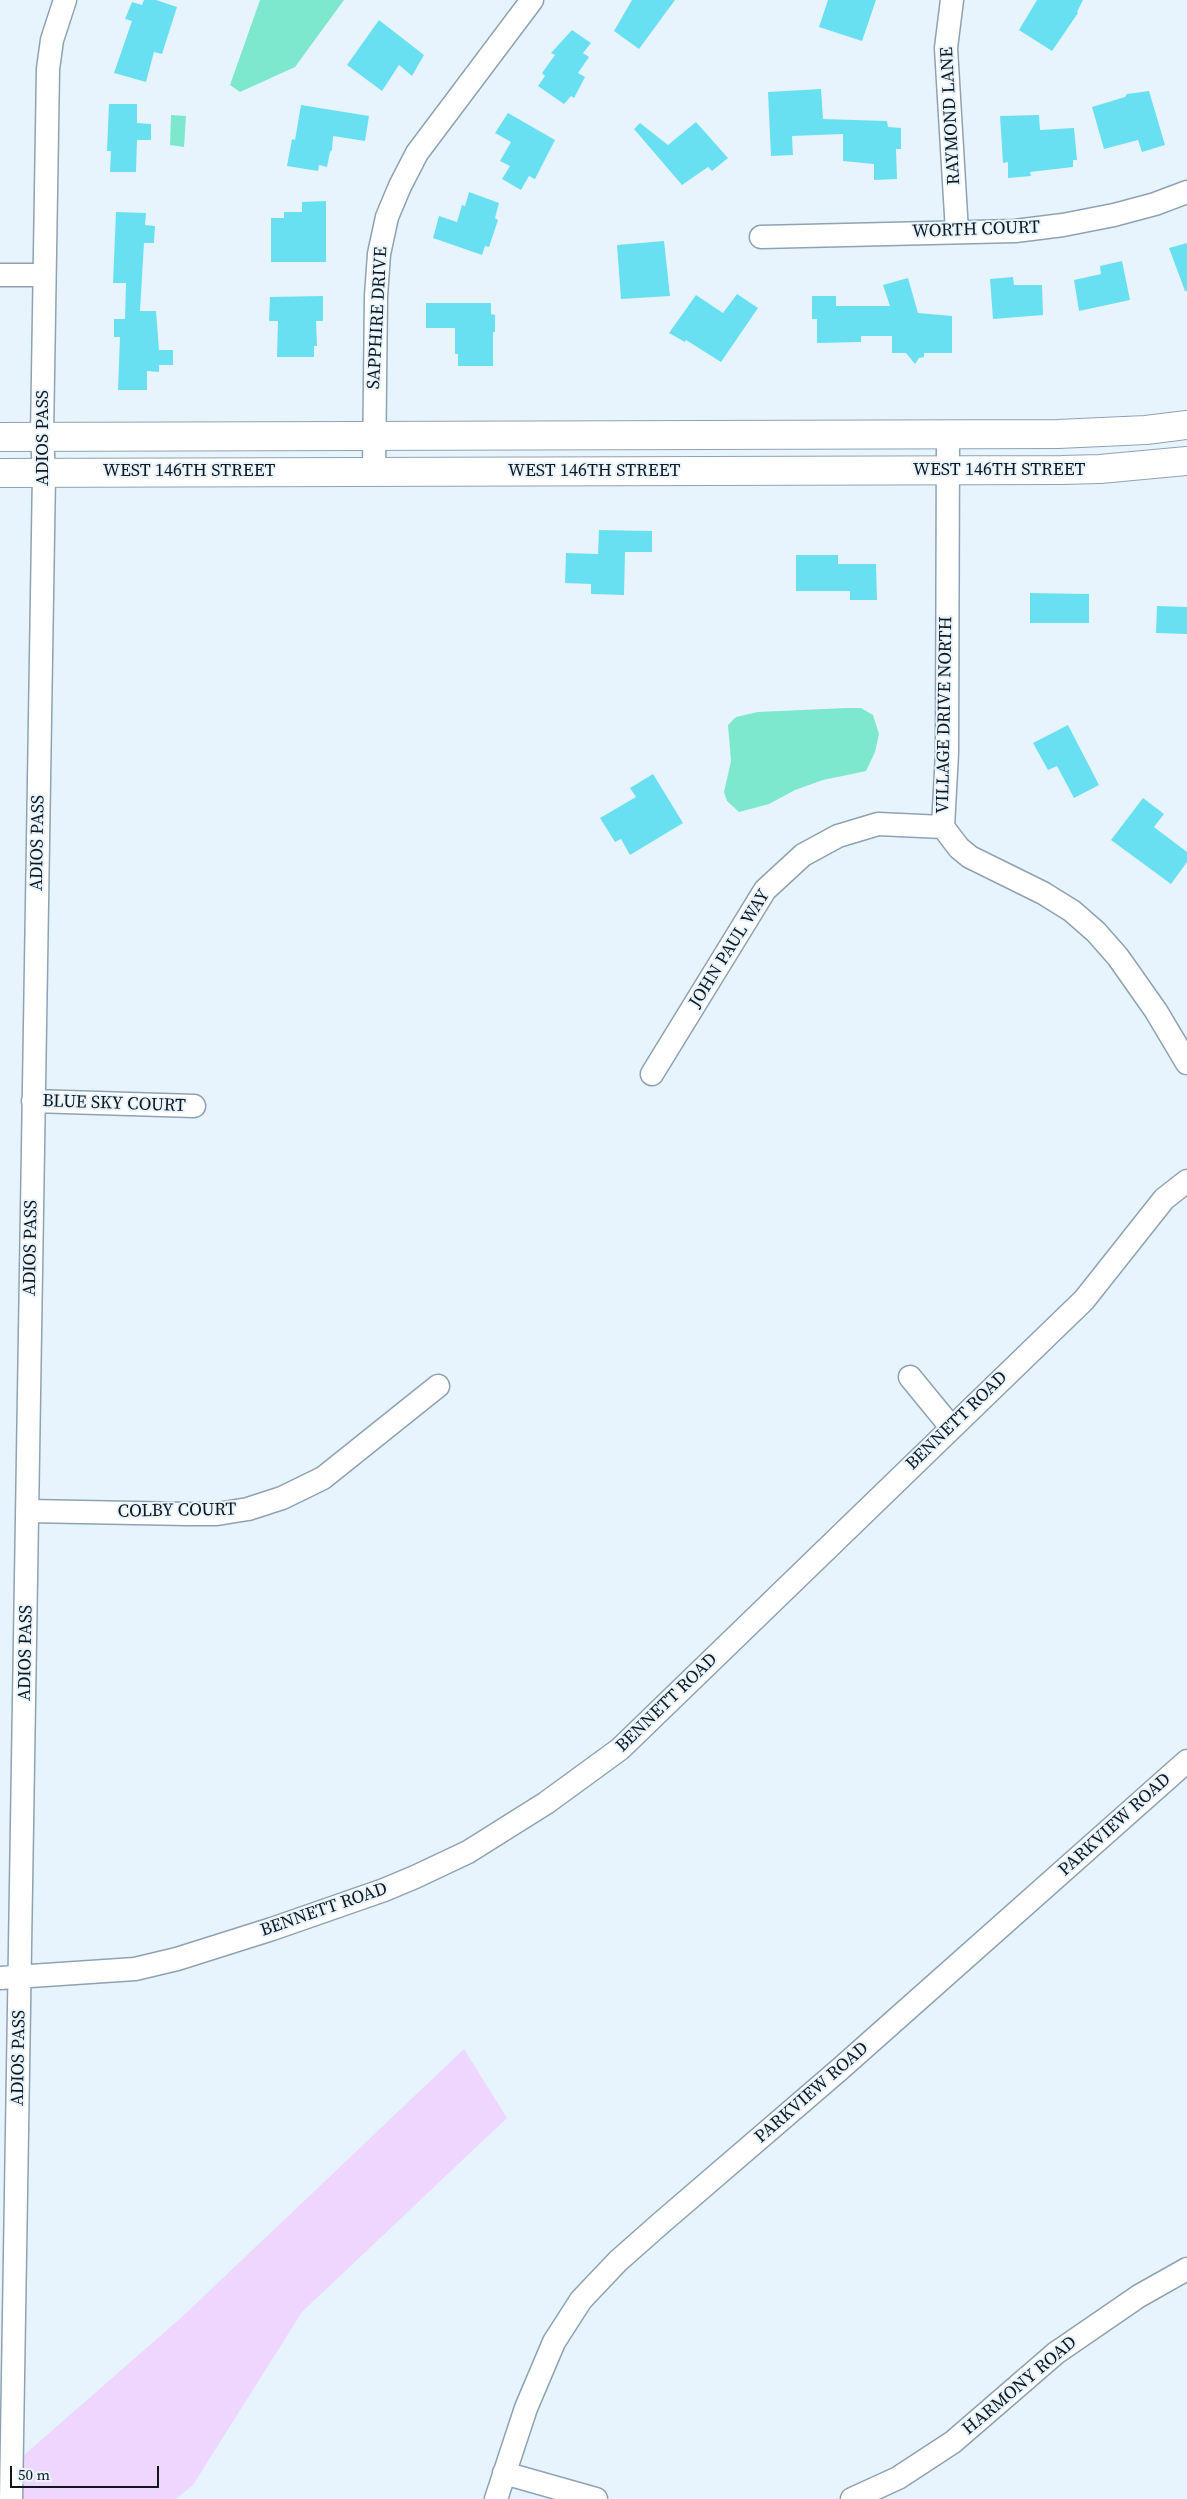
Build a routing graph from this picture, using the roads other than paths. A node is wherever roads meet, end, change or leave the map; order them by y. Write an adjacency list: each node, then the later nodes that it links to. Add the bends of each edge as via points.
1 (65, 0): 8 (street, ADIOS PASS, via 52,40 48,69)
2 (532, 0): 13 (street, SAPPHIRE DRIVE, via 417,153 387,217 379,254 376,296)
3 (952, 0): 5 (street, RAYMOND LANE, via 946,48)
4 (1187, 192): 5 (street, WORTH COURT, via 1147,206 1063,225 1015,231)
5 (957, 232): 6 (street, WORTH COURT)
6 (760, 237)
7 (0, 275): 8 (street)
8 (44, 275): 12 (street, ADIOS PASS)
9 (1187, 425): 10 (main road, WEST 146TH STREET, via 1096,434)
10 (948, 435): 13 (main road, WEST 146TH STREET); 15 (street, VILLAGE DRIVE NORTH)
11 (0, 436): 12 (main road, WEST 146TH STREET)
12 (42, 436): 13 (main road, WEST 146TH STREET); 17 (street, ADIOS PASS)
13 (374, 436): 16 (street, SAPPHIRE DRIVE)
14 (1187, 460): 15 (main road, WEST 146TH STREET, via 1100,469)
15 (948, 470): 16 (main road, WEST 146TH STREET); 19 (street, VILLAGE DRIVE NORTH, via 947,753)
16 (374, 471): 17 (main road, WEST 146TH STREET)
17 (44, 472): 18 (main road, WEST 146TH STREET); 22 (street, ADIOS PASS)
18 (0, 473)
19 (943, 826): 20 (street, VILLAGE DRIVE NORTH, via 970,857 1072,911 1096,932 1156,1011); 21 (street, JOHN PAUL WAY, via 878,824 838,836 803,855 765,890)
20 (1187, 1063)
21 (652, 1074)
22 (33, 1101): 23 (street, BLUE SKY COURT); 28 (street, ADIOS PASS)
23 (194, 1106)
24 (1187, 1182): 27 (street, BENNETT ROAD, via 1164,1199 1084,1300)
25 (910, 1377): 27 (street)
26 (438, 1386): 28 (street, COLBY COURT, via 323,1478 282,1498 248,1509 216,1514)
27 (951, 1427): 30 (street, BENNETT ROAD, via 620,1749 468,1852 384,1890 177,1959 135,1969)
28 (28, 1511): 30 (street, ADIOS PASS)
29 (1187, 1761): 32 (street, PARKVIEW ROAD, via 618,2261 581,2300 554,2342 526,2408)
30 (10, 1978): 33 (street, ADIOS PASS)
31 (1187, 2269): 36 (street, HARMONY ROAD, via 1139,2296 1056,2353 954,2442 898,2478)
32 (504, 2474): 34 (street, PARKVIEW ROAD); 35 (street)
33 (12, 2499)
34 (496, 2499)
35 (596, 2499)
36 (852, 2499)

